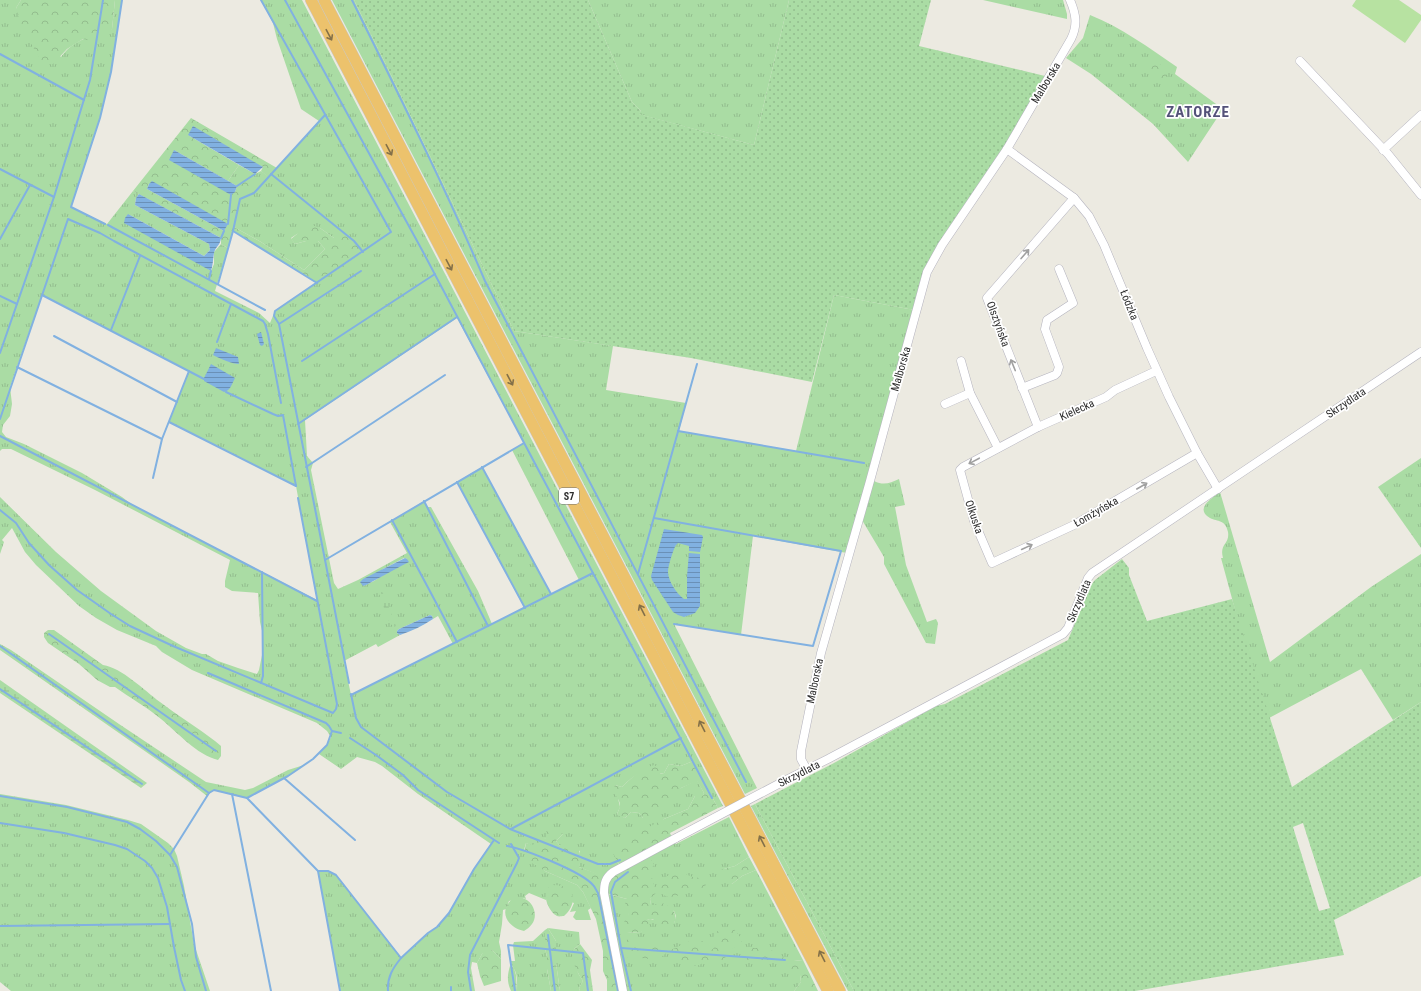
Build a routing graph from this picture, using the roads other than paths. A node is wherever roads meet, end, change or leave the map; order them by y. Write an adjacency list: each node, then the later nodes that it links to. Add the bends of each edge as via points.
1 (311, 0): 25 (highway, S7, one-way to 25)
2 (324, 0): 26 (highway, S7, one-way to 2)
3 (1070, 0): 6 (street, Malborska, via 1076,21 1074,34)
4 (1300, 61): 7 (street)
5 (1421, 114): 7 (street)
6 (1006, 149): 9 (street, Łódzka); 23 (street, Malborska, via 942,245 928,272 821,653 801,751 801,759)
7 (1383, 150): 8 (street)
8 (1421, 195)
9 (1074, 198): 13 (street, Łódzka, via 1089,216 1104,245); 14 (street, Olsztyńska, one-way to 9, via 987,298)
10 (1059, 269): 14 (street, via 1073,303 1047,320 1045,329 1058,370 1055,375)
11 (1421, 352): 21 (street, Skrzydlata)
12 (961, 361): 15 (street)
13 (1156, 371): 17 (street, Kielecka, via 1115,390 1106,397); 19 (street, Łódzka)
14 (1022, 388): 17 (street, Olsztyńska)
15 (970, 393): 16 (street); 18 (street)
16 (945, 404)
17 (1038, 427): 18 (street, Kielecka)
18 (998, 448): 20 (street, Kielecka, one-way to 20)
19 (1197, 453): 21 (street, Łódzka); 22 (street, Łomżyńska, one-way to 19, via 1074,525)
20 (960, 470): 22 (street, Olkuska, via 974,521)
21 (1218, 489): 23 (street, Skrzydlata, via 1092,574 1063,634)
22 (992, 564)
23 (807, 770): 24 (street, Skrzydlata, bridge, via 676,838 606,878 604,893)
24 (624, 991)
25 (828, 991)
26 (840, 991)

